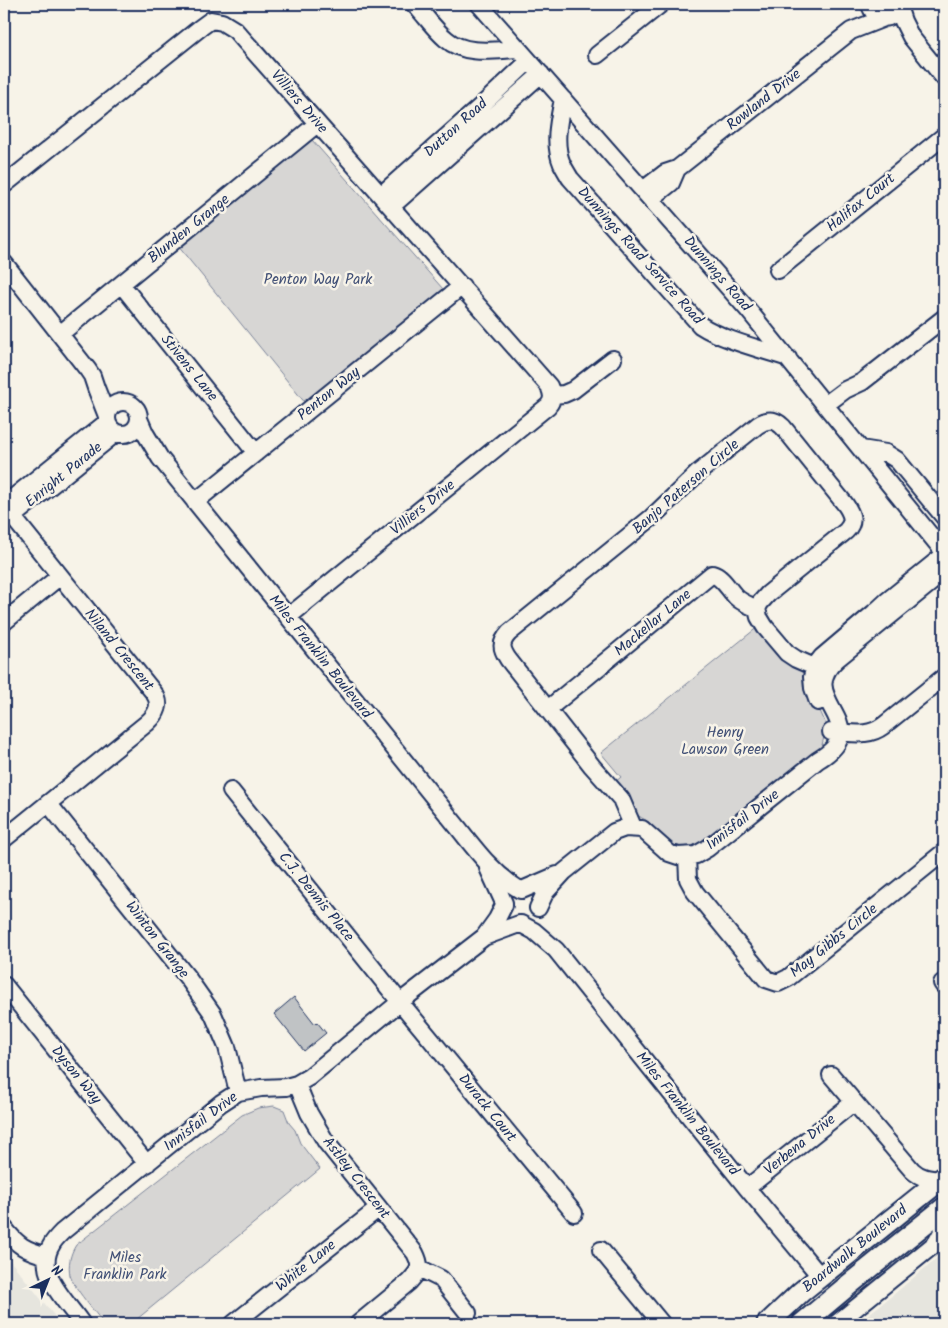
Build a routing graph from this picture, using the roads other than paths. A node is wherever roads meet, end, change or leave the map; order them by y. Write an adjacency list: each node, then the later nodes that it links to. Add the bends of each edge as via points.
1 (414, 4): 9 (street, via 447,40 458,46)
2 (479, 4): 9 (street, Dunnings Road)
3 (661, 4): 10 (street)
4 (870, 4): 6 (street, via 874,13); 7 (street, Rowland Drive)
5 (898, 4): 6 (street, via 894,14); 8 (street, via 902,21)
6 (884, 18): 7 (street, Rowland Drive); 8 (street)
7 (851, 31): 17 (street, Rowland Drive, via 677,169 665,173)
8 (911, 37): 12 (street)
9 (524, 55): 11 (street, Dunnings Road); 18 (street, Dutton Road, via 481,106)
10 (597, 55)
11 (541, 74): 13 (street, Dunnings Road); 18 (street, Dutton Road)
12 (944, 78)
13 (563, 99): 17 (street, Dunnings Road); 26 (street, Dunnings Road Service Road, via 557,135 558,152 570,178 700,325)
14 (317, 124): 16 (street, Villiers Drive, via 235,30 211,20); 18 (street, Villiers Drive); 21 (street, Blunden Grange)
15 (944, 136): 20 (street, Halifax Court)
16 (4, 184)
17 (647, 195): 26 (street, Dunnings Road)
18 (387, 200): 22 (street, Villiers Drive)
19 (4, 263): 24 (street)
20 (778, 270)
21 (121, 284): 24 (street, Blunden Grange); 34 (street, Stivens Lane)
22 (462, 286): 28 (street, Villiers Drive, via 546,382); 34 (street, Penton Way)
23 (944, 318): 30 (street, via 862,382 845,390)
24 (60, 334): 27 (street)
25 (613, 359): 28 (street, via 573,390)
26 (788, 359): 30 (street, Dunnings Road)
27 (92, 376): 29 (street); 32 (street)
28 (552, 395): 43 (street, Villiers Drive, via 548,406)
29 (124, 402): 31 (street, via 137,410); 32 (street, via 115,404 108,411)
30 (829, 410): 33 (street, Dunnings Road)
31 (140, 419): 32 (street, via 128,434); 35 (street, Miles Franklin Boulevard, via 144,433)
32 (113, 426): 35 (street, Miles Franklin Boulevard); 37 (street, Enright Parade)
33 (861, 448): 38 (street, via 886,453 897,460); 39 (street, Dunnings Road)
34 (256, 453): 36 (street, Penton Way)
35 (160, 458): 36 (street, Miles Franklin Boulevard)
36 (195, 502): 43 (street, Miles Franklin Boulevard)
37 (7, 509): 41 (street, Niland Crescent)
38 (944, 517)
39 (944, 553): 45 (street, via 828,652)
40 (944, 572): 45 (street)
41 (60, 576): 44 (street); 50 (street, Niland Crescent, via 156,696 158,706 147,723)
42 (758, 609): 45 (street, via 765,627 787,652); 47 (street, Mackellar Lane, via 743,603 718,576 712,574); 47 (street, Banjo Paterson Circle, via 768,594 846,531 852,520 845,504 780,424 772,420 758,425 712,461 651,518 504,638 503,651)
43 (288, 617): 54 (street, Miles Franklin Boulevard)
44 (4, 622)
45 (821, 669): 48 (street, via 825,695 838,719)
46 (944, 677): 48 (street, via 875,732 861,735)
47 (548, 709): 51 (street, Banjo Paterson Circle, via 621,800)
48 (835, 732): 55 (street, Innisfail Drive, via 838,739 833,750 708,848)
49 (230, 791): 64 (street, C.J. Dennis Place)
50 (48, 803): 52 (street, Niland Crescent); 67 (street, Winton Grange, via 213,1014 227,1048)
51 (632, 828): 55 (street, via 642,829 669,853); 56 (street, via 614,832)
52 (4, 839)
53 (944, 852): 55 (street, May Gibbs Circle, via 778,983 766,979 695,892 688,880)
54 (480, 856): 57 (street, Miles Franklin Boulevard); 58 (street, Miles Franklin Boulevard)
55 (687, 856)
56 (564, 872): 57 (street); 59 (street, via 545,893)
57 (521, 890): 58 (street, via 510,894); 59 (street, via 534,896)
58 (504, 904): 60 (street, via 508,917); 61 (street, Innisfail Drive)
59 (537, 909): 60 (street, via 532,920); 62 (street, Miles Franklin Boulevard)
60 (520, 924): 61 (street, Innisfail Drive); 62 (street, Miles Franklin Boulevard, via 534,931)
61 (484, 937): 64 (street, Innisfail Drive)
62 (556, 950): 71 (street, Miles Franklin Boulevard)
63 (4, 985): 69 (street, Dyson Way)
64 (400, 1002): 66 (street, Innisfail Drive); 74 (street, Durack Court)
65 (836, 1081): 68 (street)
66 (297, 1084): 67 (street, Innisfail Drive); 72 (street, Astley Crescent, via 326,1142)
67 (238, 1092): 69 (street, Innisfail Drive)
68 (854, 1102): 70 (street, via 915,1173 926,1178); 71 (street, Verbena Drive)
69 (147, 1164): 78 (street, Innisfail Drive, via 62,1232)
70 (942, 1178): 80 (main road, Boardwalk Boulevard)
71 (747, 1188): 80 (street, Miles Franklin Boulevard)
72 (379, 1208): 79 (street, Astley Crescent, via 415,1253 420,1262); 84 (street, White Lane)
73 (944, 1208): 81 (main road, Boardwalk Boulevard)
74 (574, 1213)
75 (4, 1228): 78 (street, via 20,1246)
76 (944, 1228): 89 (street, via 936,1243)
77 (601, 1250): 86 (street)
78 (47, 1256): 83 (street, via 48,1275 53,1286)
79 (419, 1268): 82 (street, via 441,1279); 85 (street, via 410,1282)
80 (820, 1276): 81 (main road); 87 (main road, Boardwalk Boulevard)
81 (835, 1296): 88 (main road, Boardwalk Boulevard)
82 (468, 1313)
83 (82, 1324)
84 (233, 1324)
85 (358, 1324)
86 (662, 1324)
87 (767, 1324)
88 (802, 1324)
89 (836, 1324)

